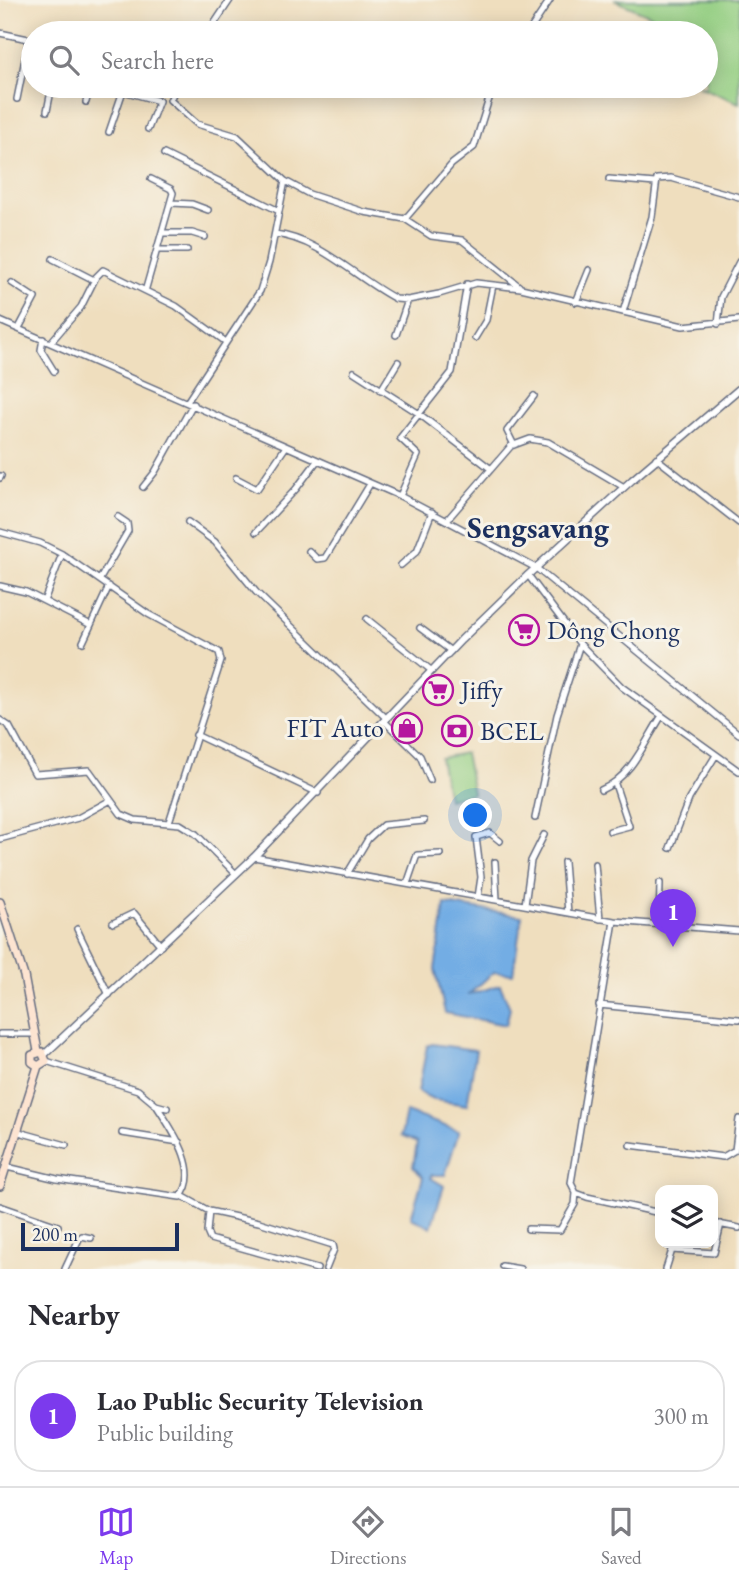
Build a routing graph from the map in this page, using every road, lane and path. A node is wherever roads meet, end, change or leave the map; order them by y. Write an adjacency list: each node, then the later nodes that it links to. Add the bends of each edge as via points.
1 (230, 0): 3 (street)
2 (550, 0): 4 (street)
3 (216, 21)
4 (536, 21)
5 (0, 33): 6 (street)
6 (21, 37)
7 (21, 82): 14 (street)
8 (50, 98): 16 (street)
9 (87, 98): 15 (street)
10 (121, 98): 18 (street)
11 (151, 98): 17 (street, via 159,101)
12 (171, 98): 22 (street, via 197,124 237,136)
13 (489, 98): 28 (street, via 474,147 452,164)
14 (17, 99)
15 (86, 102)
16 (47, 111)
17 (148, 130)
18 (109, 132)
19 (164, 154): 27 (street)
20 (151, 179): 25 (street, via 171,189)
21 (609, 179): 23 (street)
22 (285, 181): 27 (street); 28 (street, via 363,212)
23 (655, 183): 24 (street, via 660,177 671,178); 45 (street, via 652,217)
24 (739, 197)
25 (172, 203): 26 (street); 29 (street)
26 (208, 210)
27 (277, 210): 30 (street)
28 (405, 219): 42 (street, via 431,236 462,240)
29 (163, 233): 31 (street); 32 (street)
30 (275, 234): 43 (street, via 330,256 380,290); 54 (street, via 260,290)
31 (205, 237)
32 (158, 250): 33 (street); 41 (street)
33 (187, 250)
34 (53, 259): 37 (street)
35 (739, 262): 48 (street, via 722,297)
36 (589, 270): 44 (street)
37 (94, 280): 41 (street, via 103,270); 53 (street, via 81,307)
38 (12, 283): 49 (street, via 35,298)
39 (467, 284): 40 (street); 43 (street); 62 (street, via 452,372)
40 (494, 285): 42 (street); 51 (street)
41 (146, 288): 54 (street)
42 (521, 288): 44 (street)
43 (408, 300): 50 (street)
44 (576, 302): 45 (street)
45 (622, 312): 48 (street, via 687,326)
46 (739, 320): 48 (street)
47 (0, 321): 49 (street)
48 (718, 324)
49 (19, 328): 52 (street)
50 (397, 335)
51 (475, 338)
52 (43, 339): 53 (street); 56 (street, via 40,348)
53 (51, 342): 61 (street)
54 (226, 342): 61 (street)
55 (398, 362): 59 (street)
56 (54, 371)
57 (354, 372): 59 (street)
58 (739, 388): 65 (street)
59 (381, 390): 62 (street)
60 (534, 396): 63 (street, via 508,431)
61 (190, 403): 64 (street); 70 (street)
62 (418, 413): 67 (street); 72 (street, via 400,439 418,455)
63 (514, 445): 67 (street); 71 (street, via 530,439 548,442)
64 (285, 448): 66 (street); 68 (street, via 257,489)
65 (656, 458): 71 (street); 77 (street)
66 (317, 461): 69 (street); 79 (street)
67 (491, 470): 75 (street)
68 (236, 478)
69 (370, 484): 72 (street); 80 (street, via 325,558 317,559)
70 (143, 487)
71 (624, 487): 83 (street)
72 (400, 496): 73 (street)
73 (432, 512): 75 (street); 82 (street, via 417,551)
74 (118, 517): 85 (street, via 127,523 128,531)
75 (447, 520): 83 (street)
76 (188, 523): 98 (street, via 215,542 256,592)
77 (739, 523)
78 (0, 532): 81 (street)
79 (256, 533)
80 (309, 551)
81 (62, 554): 85 (street); 88 (street)
82 (401, 565)
83 (536, 568): 84 (street); 99 (street)
84 (528, 575): 93 (street); 94 (street)
85 (100, 579): 87 (street)
86 (0, 586): 88 (street)
87 (109, 586): 90 (street); 100 (street, via 148,614 219,652 221,660)
88 (44, 601): 90 (street)
89 (367, 619): 95 (street)
90 (89, 624): 92 (street)
91 (420, 628): 94 (street)
92 (83, 642)
93 (580, 644): 96 (street, via 622,687); 108 (street, via 557,715)
94 (451, 651): 95 (street)
95 (432, 671): 98 (street)
96 (661, 717): 101 (street); 104 (street, via 627,773)
97 (0, 720): 107 (street, via 9,726 35,774 89,770)
98 (386, 721): 103 (street, via 420,756); 106 (street)
99 (739, 734)
100 (196, 735): 106 (street); 110 (street)
101 (716, 755): 102 (street); 115 (street, via 689,799)
102 (739, 771)
103 (430, 780)
104 (615, 784): 105 (street); 111 (street, via 629,826)
105 (601, 790)
106 (318, 793): 117 (street)
107 (109, 801): 110 (street, via 129,818); 113 (street, via 78,818)
108 (535, 818)
109 (424, 821): 122 (street, via 383,825 368,839)
110 (169, 822): 121 (street, via 196,834)
111 (610, 831)
112 (544, 835): 128 (street, via 531,860)
113 (0, 839)
114 (500, 841): 125 (street, via 490,833 476,837 481,877)
115 (670, 848)
116 (440, 854): 124 (street, via 417,855)
117 (254, 857): 121 (street); 122 (street)
118 (495, 862): 126 (street)
119 (564, 862): 129 (street)
120 (595, 864): 130 (street)
121 (236, 874): 136 (street)
122 (346, 874): 124 (street)
123 (660, 883): 133 (street)
124 (407, 884): 125 (street)
125 (478, 897): 126 (street)
126 (497, 900): 128 (street)
127 (0, 902): 141 (main road, via 24,975)
128 (525, 905): 129 (street)
129 (568, 913): 130 (street)
130 (600, 919): 131 (street)
131 (614, 921): 133 (street); 138 (street)
132 (113, 923): 136 (street, via 134,913)
133 (659, 925): 135 (street)
134 (77, 929): 137 (street)
135 (739, 931)
136 (161, 946): 137 (street)
137 (109, 995): 142 (street)
138 (599, 1005): 139 (street); 154 (street, via 571,1170)
139 (739, 1019)
140 (0, 1034): 141 (street)
141 (35, 1034): 142 (main road)
142 (43, 1055): 143 (main road); 143 (main road, via 31,1058); 144 (street, via 138,1090)
143 (37, 1066): 147 (main road)
144 (156, 1105): 145 (street); 149 (street)
145 (167, 1108)
146 (739, 1119): 151 (street, via 734,1150 723,1157)
147 (19, 1132): 150 (street); 152 (main road)
148 (122, 1133): 149 (street)
149 (178, 1142): 155 (street, via 187,1175)
150 (66, 1145)
151 (630, 1145)
152 (7, 1167): 153 (main road); 155 (street, via 57,1179)
153 (0, 1186)
154 (576, 1193): 158 (street); 163 (street, via 560,1230)
155 (182, 1196): 157 (street)
156 (0, 1206): 161 (street)
157 (209, 1211): 168 (street, via 210,1239); 169 (street, via 333,1245)
158 (655, 1212)
159 (718, 1224): 160 (street)
160 (721, 1224): 162 (street); 165 (street, via 714,1252)
161 (58, 1226)
162 (739, 1228)
163 (528, 1229)
164 (91, 1238): 167 (street, via 79,1239)
165 (672, 1250): 171 (street)
166 (502, 1266): 170 (street)
167 (65, 1269)
168 (317, 1269)
169 (326, 1269)
170 (520, 1269)
171 (666, 1269)

